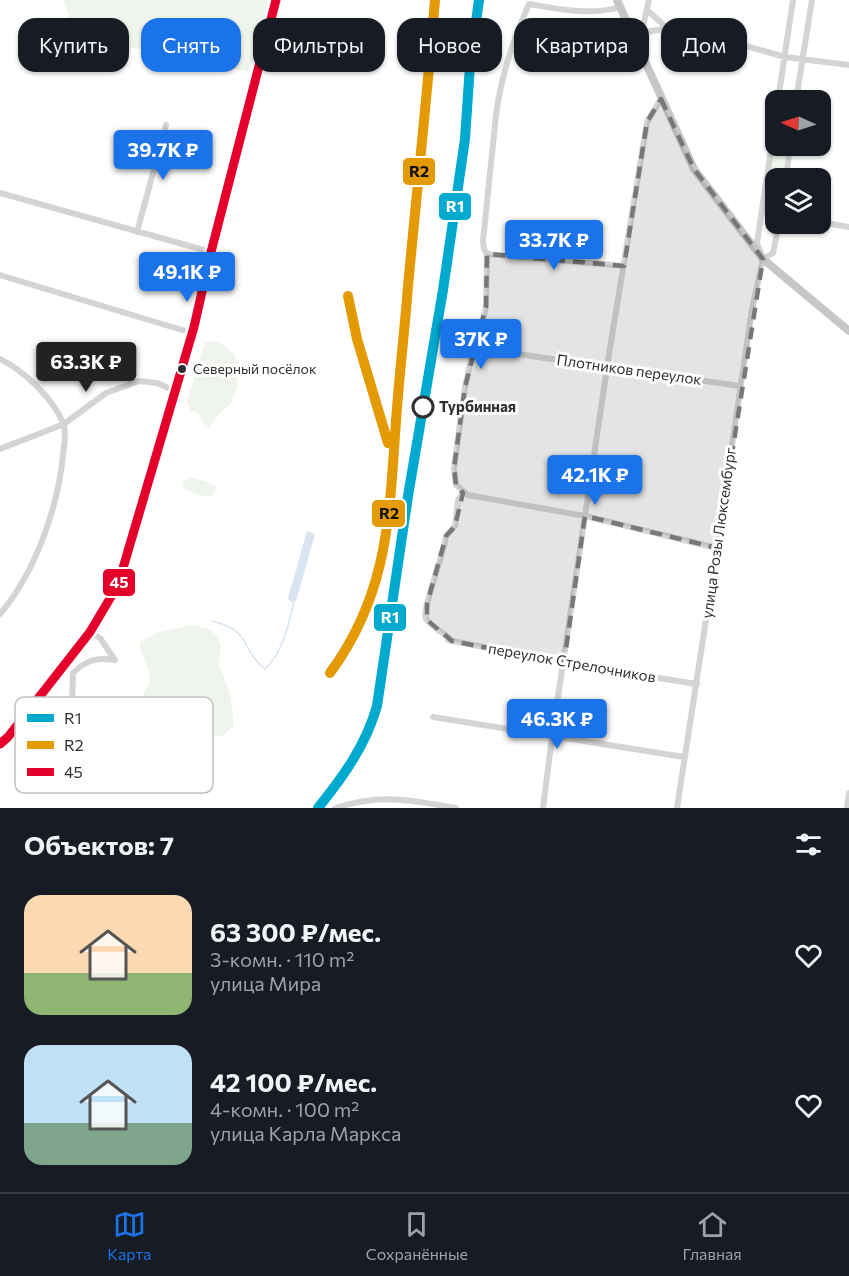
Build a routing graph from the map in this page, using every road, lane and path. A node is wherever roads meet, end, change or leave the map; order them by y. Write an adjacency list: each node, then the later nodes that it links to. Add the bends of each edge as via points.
1 (276, 0): 27 (street)
2 (649, 0): 6 (street)
3 (793, 0): 11 (street)
4 (812, 0): 12 (street)
5 (619, 4): 7 (main road); 28 (street, via 607,11 587,12 529,4 498,95 484,222)
6 (647, 10): 8 (street); 9 (street)
7 (625, 18)
8 (645, 18)
9 (661, 23)
10 (747, 46): 11 (street)
11 (785, 57): 12 (street); 15 (street)
12 (803, 60): 13 (street); 16 (street)
13 (849, 65)
14 (649, 72): 17 (main road)
15 (780, 90)
16 (798, 90)
17 (661, 99): 29 (main road, via 694,169); 30 (street, via 647,122)
18 (166, 125): 25 (street)
19 (770, 156): 21 (street)
20 (0, 193): 25 (street)
21 (762, 211): 22 (street); 29 (street, via 757,243)
22 (765, 211)
23 (831, 224): 24 (street)
24 (849, 227)
25 (138, 232): 27 (street)
26 (777, 234): 29 (street, via 773,253)
27 (211, 252): 33 (street)
28 (487, 254): 30 (street); 41 (street, via 486,306 465,387 454,468 456,485)
29 (763, 259): 32 (main road); 37 (street, улица Розы Люксембург)
30 (624, 266): 36 (street)
31 (0, 275): 33 (street)
32 (849, 331)
33 (192, 333): 38 (street)
34 (517, 354): 36 (street, Плотников переулок)
35 (0, 359): 39 (street, via 29,378)
36 (608, 368): 37 (street, Плотников переулок); 42 (street)
37 (741, 386): 43 (street, улица Розы Люксембург)
38 (175, 391): 39 (street, via 139,381 106,393); 45 (street, via 118,585)
39 (64, 424): 40 (street); 44 (street, via 61,477 49,524 12,600)
40 (0, 449)
41 (463, 493): 42 (street); 46 (street, переулок Стрелочников, via 458,500 455,526 446,536 425,613 427,620 450,640)
42 (585, 516): 43 (street); 46 (street)
43 (717, 548): 47 (street, улица Розы Люксембург)
44 (0, 614)
45 (90, 632): 48 (street); 49 (street, via 100,638 116,660 95,658 81,665 73,673)
46 (564, 663): 47 (street, переулок Стрелочников); 52 (street)
47 (697, 684): 54 (street, улица Розы Люксембург)
48 (39, 697)
49 (72, 697)
50 (433, 717): 52 (street)
51 (15, 728): 53 (street)
52 (552, 737): 54 (street); 58 (street)
53 (0, 743)
54 (684, 757): 59 (street, улица Розы Люксембург)
55 (849, 793): 60 (street)
56 (335, 808): 57 (street, via 384,798)
57 (456, 808)
58 (543, 808)
59 (676, 808)
60 (847, 808)

